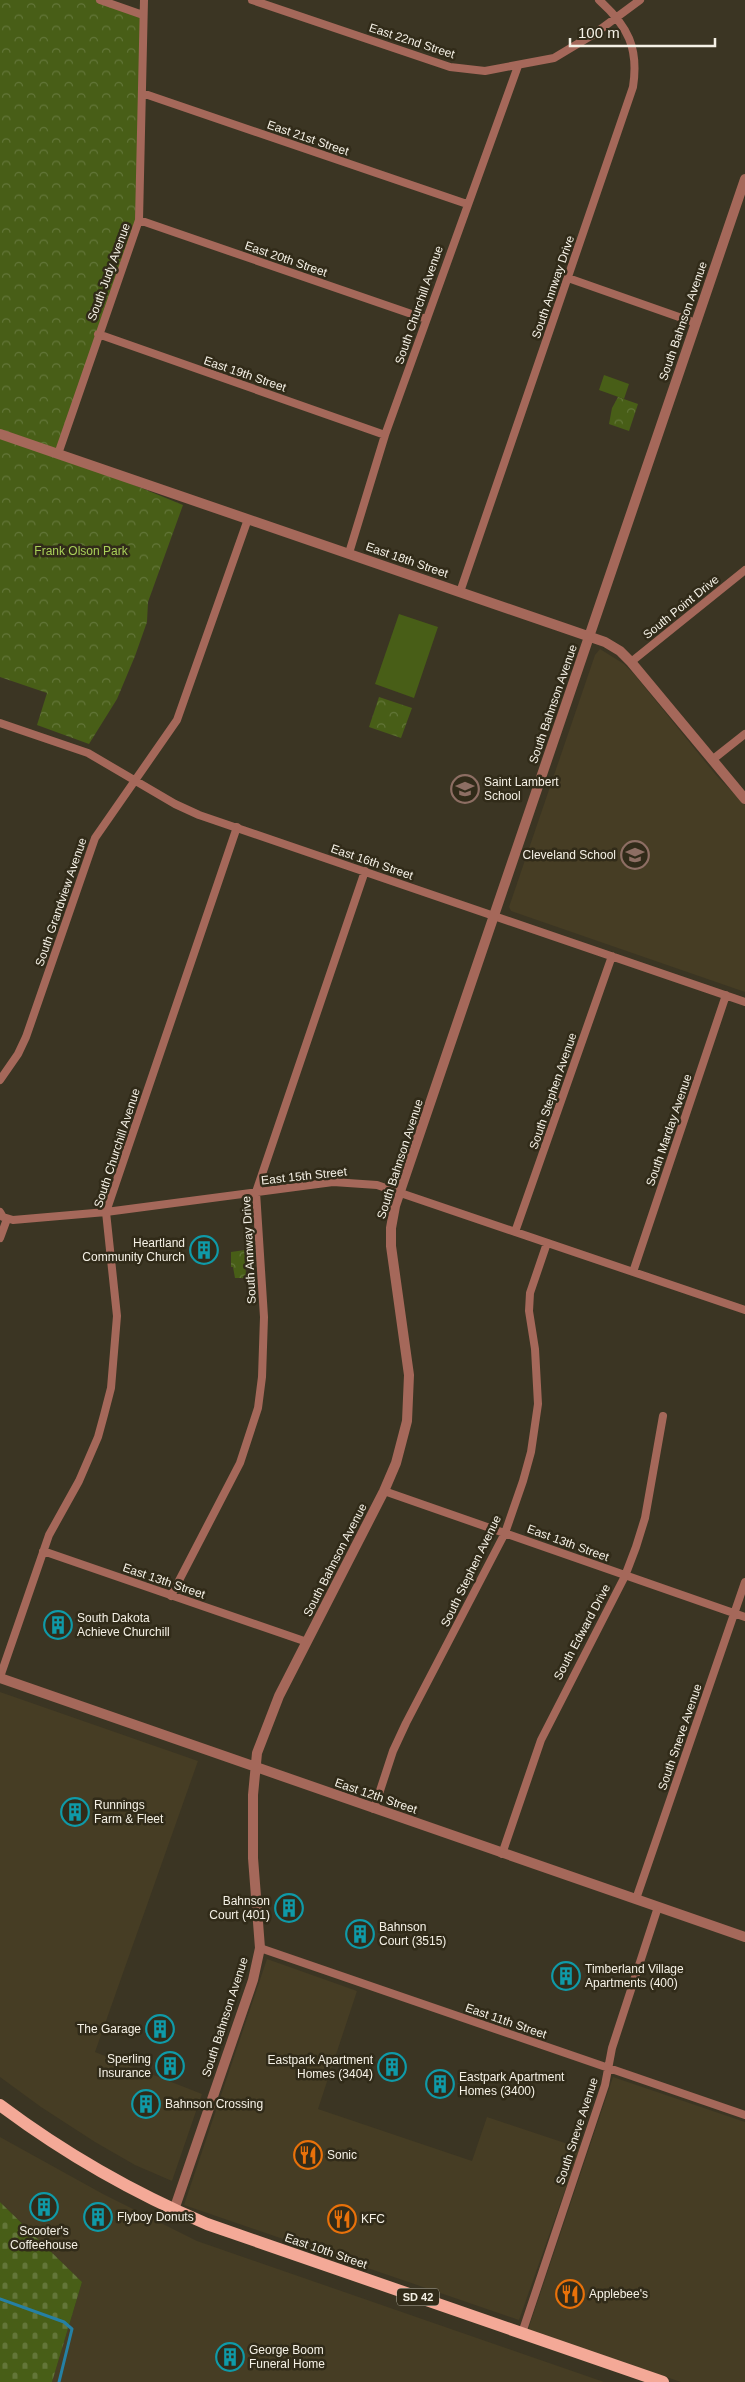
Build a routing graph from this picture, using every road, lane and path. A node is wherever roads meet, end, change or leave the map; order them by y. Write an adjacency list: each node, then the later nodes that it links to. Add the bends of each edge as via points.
1 (100, 0): 6 (street)
2 (144, 0): 6 (street, South Judy Avenue)
3 (252, 0): 8 (street, East 22nd Street, via 450,67 485,71)
4 (599, 0): 7 (street, South Annway Drive)
5 (640, 0): 7 (street)
6 (143, 15): 9 (street, South Judy Avenue)
7 (617, 16): 8 (street, East 22nd Street, via 554,58); 13 (street, South Annway Drive, via 629,36 634,53 633,87)
8 (518, 66): 11 (street, South Churchill Avenue)
9 (142, 93): 11 (street, East 21st Street); 12 (street, South Judy Avenue)
10 (745, 179): 15 (street, South Bahnson Avenue)
11 (467, 204): 14 (street, South Churchill Avenue)
12 (139, 220): 14 (street, East 20th Street); 16 (street, South Judy Avenue)
13 (568, 278): 15 (street); 23 (street, South Annway Drive)
14 (426, 319): 18 (street, South Churchill Avenue)
15 (696, 324): 24 (street, South Bahnson Avenue)
16 (98, 334): 18 (street, East 19th Street); 19 (street, South Judy Avenue)
17 (0, 434): 19 (street, East 18th Street)
18 (385, 435): 21 (street, South Churchill Avenue)
19 (58, 454): 20 (street, East 18th Street)
20 (248, 518): 21 (street, East 18th Street); 29 (street, South Grandview Avenue, via 177,720)
21 (349, 554): 23 (street, East 18th Street)
22 (745, 570): 25 (street, South Point Drive)
23 (460, 592): 24 (street, East 18th Street)
24 (589, 636): 25 (street, East 18th Street, via 610,645); 33 (street, South Bahnson Avenue)
25 (631, 662): 28 (street, East 18th Street)
26 (0, 723): 29 (street, East 16th Street, via 88,753)
27 (745, 734): 28 (street)
28 (712, 760): 30 (street, East 18th Street)
29 (135, 782): 31 (street, East 16th Street, via 191,811); 37 (street, South Grandview Avenue, via 95,838 26,1037)
30 (745, 799)
31 (237, 827): 32 (street, East 16th Street); 41 (street, South Churchill Avenue)
32 (365, 871): 33 (street, East 16th Street); 38 (street, South Annway Drive)
33 (495, 916): 34 (street, East 16th Street); 39 (street, South Bahnson Avenue)
34 (612, 956): 35 (street, East 16th Street); 43 (street, South Stephen Avenue)
35 (726, 995): 36 (street, East 16th Street); 46 (street, South Marday Avenue)
36 (745, 1002)
37 (0, 1080)
38 (256, 1192): 39 (street, East 15th Street, via 333,1182 377,1185); 41 (street, East 15th Street); 54 (street, South Annway Drive, via 264,1317 258,1408 240,1463)
39 (400, 1193): 43 (street, East 15th Street); 49 (street, South Bahnson Avenue, via 390,1246 407,1353 408,1406 402,1442)
40 (0, 1212): 42 (street)
41 (106, 1212): 42 (street, East 15th Street); 51 (street, South Churchill Avenue, via 117,1316 111,1388 91,1455)
42 (7, 1219): 44 (street)
43 (515, 1232): 45 (street, East 15th Street)
44 (0, 1238)
45 (547, 1243): 46 (street, East 15th Street); 50 (street, South Stephen Avenue, via 530,1293 538,1404 531,1452)
46 (633, 1272): 47 (street, East 15th Street)
47 (745, 1310)
48 (662, 1416): 52 (street, South Edward Drive, via 645,1518)
49 (384, 1491): 50 (street, East 13th Street); 57 (street, South Bahnson Avenue)
50 (505, 1533): 52 (street, East 13th Street); 60 (street, South Stephen Avenue, via 406,1723)
51 (43, 1550): 54 (street, East 13th Street); 58 (street, South Churchill Avenue)
52 (625, 1576): 55 (street, East 13th Street); 61 (street, South Edward Drive, via 540,1740)
53 (745, 1582): 55 (street, South Sneve Avenue)
54 (171, 1596): 57 (street, East 13th Street)
55 (734, 1613): 56 (street, East 13th Street); 62 (street, South Sneve Avenue)
56 (745, 1617)
57 (307, 1642): 59 (street, South Bahnson Avenue, via 271,1713)
58 (0, 1678): 59 (street, East 12th Street)
59 (254, 1767): 60 (street, East 12th Street); 65 (street, South Bahnson Avenue, via 253,1877)
60 (374, 1809): 61 (street, East 12th Street)
61 (502, 1854): 62 (street, East 12th Street)
62 (636, 1899): 63 (street, East 12th Street)
63 (658, 1907): 64 (street, East 12th Street); 66 (street, South Sneve Avenue, via 612,2048)
64 (745, 1936)
65 (260, 1948): 66 (street, East 11th Street); 69 (street, South Bahnson Avenue, via 253,1980)
66 (609, 2068): 68 (street, East 11th Street); 70 (street, South Sneve Avenue)
67 (0, 2105): 69 (main road, East 10th Street / SD 42, via 75,2156)
68 (745, 2114)
69 (174, 2210): 70 (main road, East 10th Street / SD 42, via 230,2234)
70 (522, 2333): 71 (main road, East 10th Street / SD 42)
71 (663, 2382)

